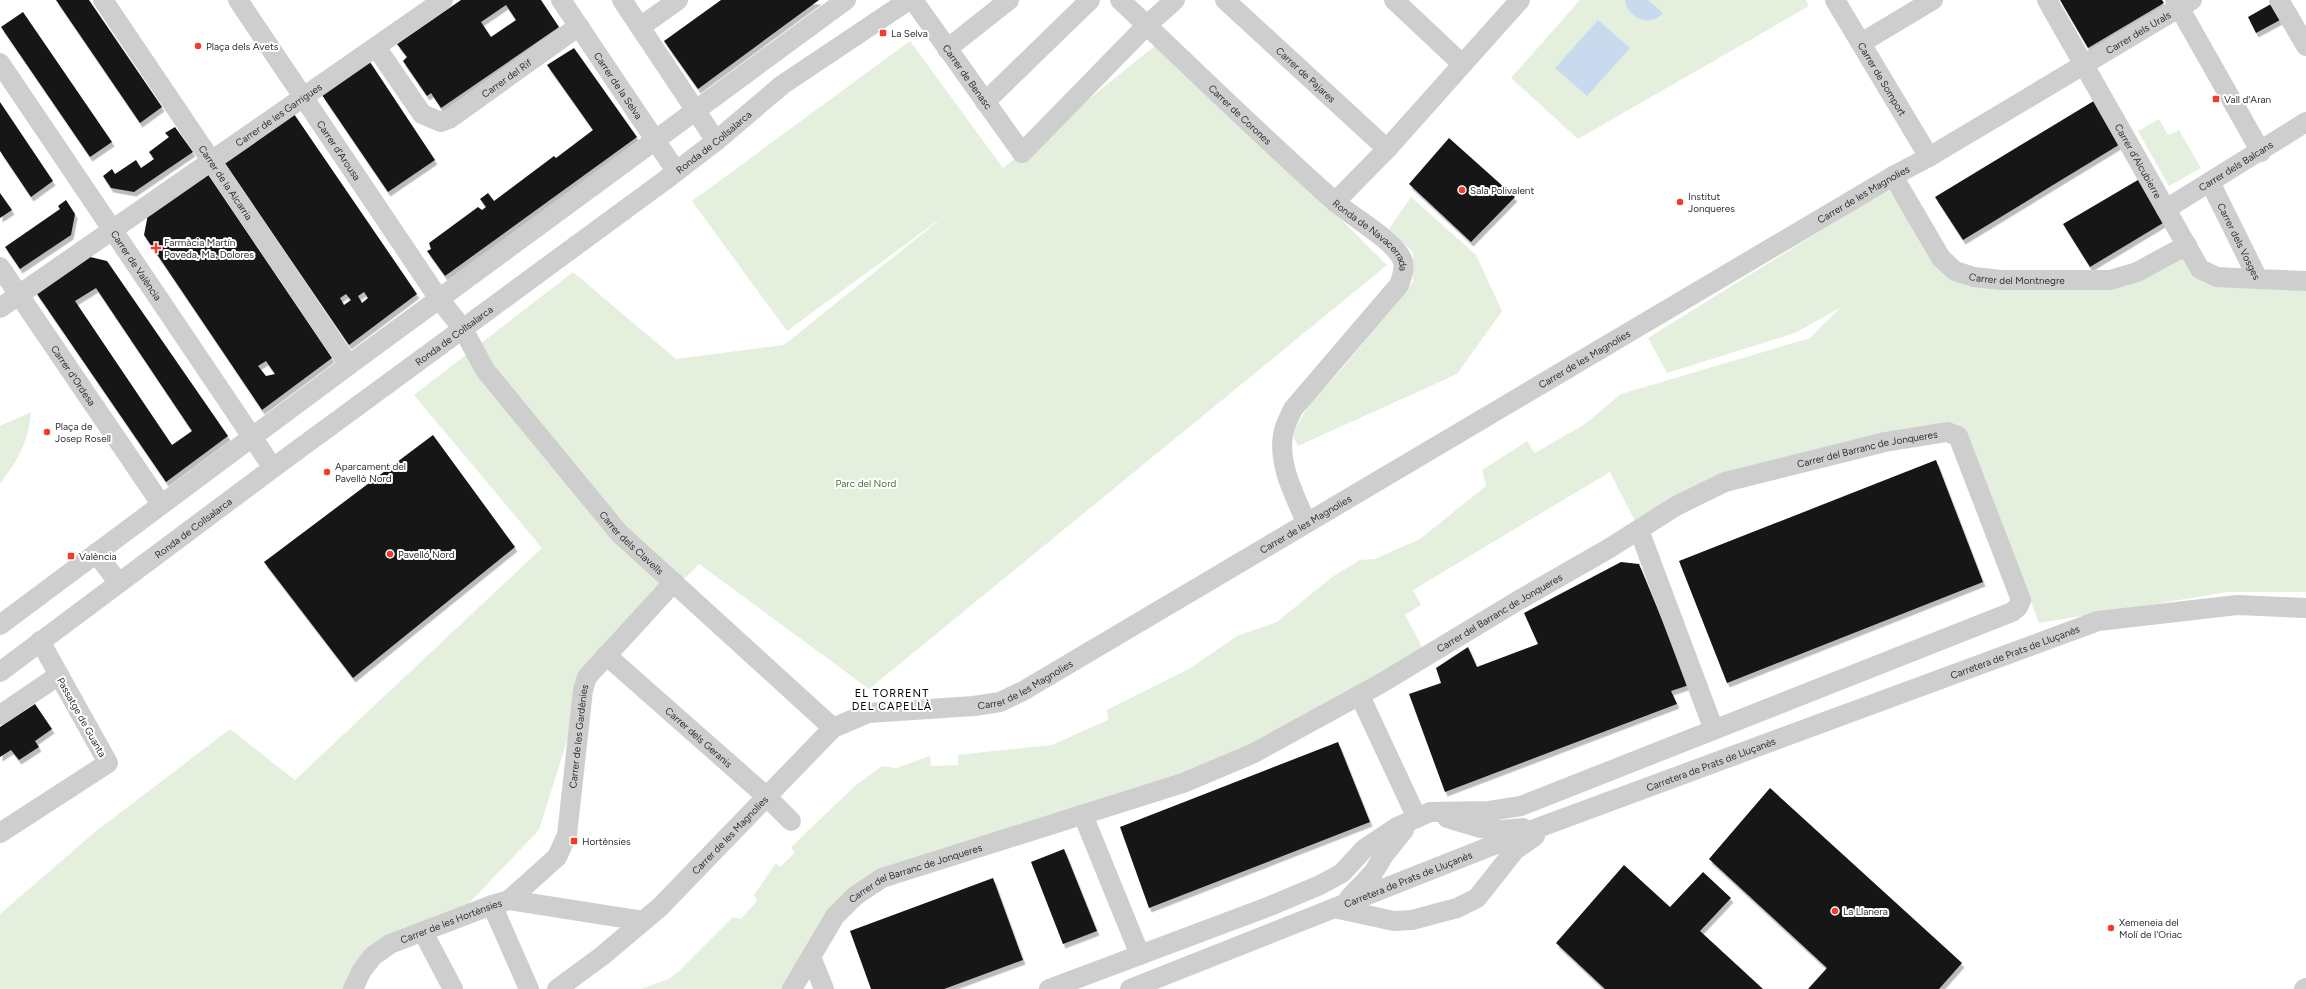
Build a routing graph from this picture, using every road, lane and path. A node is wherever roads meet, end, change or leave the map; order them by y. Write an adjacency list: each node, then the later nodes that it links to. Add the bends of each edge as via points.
1 (103, 0): 41 (street, Carrer de la Alcarria)
2 (238, 0): 32 (street, Carrer d'Arousa)
3 (444, 0): 27 (street, Carrer de les Garrigues)
4 (561, 0): 22 (street, Carrer de la Selva)
5 (622, 0): 24 (street)
6 (678, 0): 24 (street)
7 (846, 0): 34 (street)
8 (909, 0): 37 (street, Ronda de Collsalarca, via 782,85)
9 (912, 0): 28 (street, Carrer de Benasc)
10 (1009, 0): 28 (street)
11 (1090, 0): 33 (street)
12 (1120, 0): 23 (street, Carrer de Corones)
13 (1175, 0): 23 (street)
14 (1225, 0): 38 (street, Carrer de Pajares)
15 (1394, 0): 30 (street)
16 (1520, 0): 30 (street, Ronda de Navacerrada)
17 (1835, 0): 25 (street, Carrer de Somport)
18 (1933, 0): 25 (street)
19 (2047, 0): 31 (street, Carrer d'Alcubierre)
20 (2279, 0): 26 (street)
21 (2182, 2): 31 (street, Carrer dels Urals); 39 (street)
22 (578, 26): 27 (street, Carrer del Rif, via 450,119 441,122 422,114); 36 (street, Carrer de la Selva)
23 (1147, 26): 33 (street, Carrer de Benasc, via 1022,153); 45 (street, Carrer de Corones)
24 (640, 27): 34 (street)
25 (1861, 43): 40 (street, Carrer de Somport)
26 (2306, 46)
27 (376, 47): 32 (street, Carrer de les Garrigues)
28 (947, 49): 33 (street, Carrer de Benasc)
29 (0, 63): 47 (street, Carrer de València)
30 (1462, 64): 38 (street, Ronda de Navacerrada)
31 (2084, 65): 40 (street, Carrer de les Magnolies); 46 (street, Carrer d'Alcubierre)
32 (304, 97): 41 (street, Carrer de les Garrigues); 53 (street, Carrer d'Arousa)
33 (985, 102)
34 (697, 111): 36 (street); 37 (street)
35 (2306, 122): 39 (street, Carrer dels Balcans)
36 (656, 141): 42 (street, Carrer de la Selva); 53 (street)
37 (716, 141): 42 (street, Ronda de Collsalarca)
38 (1387, 149): 45 (street, Ronda de Navacerrada)
39 (2261, 152): 44 (street, Carrer dels Balcans)
40 (1929, 157): 43 (street, Carrer de les Magnolies)
41 (212, 161): 47 (street, Carrer de les Garrigues); 56 (street, Carrer de la Alcarria)
42 (676, 171): 55 (street, Ronda de Collsalarca)
43 (1893, 176): 48 (street, Carrer del Montnegre, via 1941,258 1955,271 1974,277 2001,280 2110,280 2137,272); 60 (street, Carrer de les Magnolies)
44 (2210, 182): 46 (street, Carrer dels Balcans); 50 (street, Carrer dels Vosges)
45 (1335, 202): 60 (street, Ronda de Navacerrada, via 1396,250 1402,260 1403,272 1399,285 1293,409 1286,425 1282,453 1287,474)
46 (2166, 208): 48 (street, Carrer d'Alcubierre)
47 (114, 230): 52 (street, Carrer de les Garrigues); 57 (street, Carrer de València)
48 (2187, 245): 50 (street, Carrer d'Alcubierre, via 2200,269 2217,277)
49 (0, 267): 52 (street, Carrer d'Ordesa)
50 (2258, 279): 51 (street, Carrer dels Vosges)
51 (2306, 281)
52 (20, 295): 54 (street, Carrer de les Garrigues); 59 (street, Carrer d'Ordesa)
53 (439, 299): 55 (street, Carrer d'Arousa); 56 (street)
54 (0, 308)
55 (462, 329): 58 (street, Ronda de Collsalarca); 64 (street, Carrer dels Clavells, via 485,370 619,533)
56 (349, 365): 57 (street)
57 (253, 438): 58 (street, Carrer de València); 59 (street)
58 (273, 468): 63 (street, Ronda de Collsalarca)
59 (161, 504): 62 (street)
60 (1306, 522): 73 (street, Carrer de les Magnolies, via 1000,702 868,713)
61 (1639, 530): 71 (street, Carrer del Barranc de Jonqueres); 74 (street); 74 (street, Carrer del Barranc de Jonqueres, via 1676,506 1725,482 1885,442 1947,432 1958,436 2021,600 2012,612)
62 (96, 553): 63 (street); 66 (street)
63 (118, 582): 67 (street, Ronda de Collsalarca)
64 (674, 582): 68 (street, Carrer de les Gardènies); 73 (street, Carrer dels Clavells)
65 (2306, 608): 80 (street, Carretera de Prats de Lluçanès, via 2237,605 2098,621)
66 (0, 625)
67 (40, 642): 69 (street, Ronda de Collsalarca); 70 (street, Passatge de Guanta)
68 (606, 655): 75 (street, Carrer dels Geranis); 84 (street, Carrer de les Gardènies, via 587,677 583,690 565,840 557,857)
69 (0, 672)
70 (59, 675): 72 (street); 81 (street, Passatge de Guanta, via 108,763)
71 (1360, 696): 76 (street, Carrer del Barranc de Jonqueres, via 1252,754 1183,783); 77 (street)
72 (0, 715)
73 (833, 728): 75 (street, Carrer de les Magnolies)
74 (1714, 730): 77 (street, via 1521,806 1489,811 1430,812)
75 (767, 796): 79 (street, Carrer dels Geranis); 86 (street, Carrer de les Magnolies, via 660,907)
76 (1083, 815): 88 (street); 89 (street, Carrer del Barranc de Jonqueres, via 882,878 855,896 835,916)
77 (1417, 818): 78 (street, via 1433,815); 85 (street, via 1400,834 1361,887); 88 (street, via 1397,827 1364,849 1342,873 1320,885)
78 (1451, 819): 80 (street, via 1480,828 1503,830); 82 (street, via 1482,836)
79 (791, 821)
80 (1554, 822): 82 (street, Carretera de Prats de Lluçanès); 83 (street, via 1515,850)
81 (0, 833)
82 (1492, 846): 83 (street, via 1493,860); 85 (street, Carretera de Prats de Lluçanès)
83 (1484, 890): 85 (street, via 1477,898 1457,908 1412,920 1372,918)
84 (500, 902): 86 (street, Carrer de les Hortènsies); 87 (street, Carrer de les Hortènsies); 92 (street)
85 (1334, 908): 97 (street, Carretera de Prats de Lluçanès)
86 (643, 921): 93 (street, Carrer de les Magnolies, via 602,956)
87 (423, 932): 90 (street, Carrer de les Hortènsies, via 390,944 373,956 362,970); 91 (street)
88 (1140, 955): 96 (street)
89 (811, 957): 94 (street, Carrer del Barranc de Jonqueres); 95 (street)
90 (353, 989)
91 (453, 989)
92 (529, 989)
93 (557, 989)
94 (792, 989)
95 (824, 989)
96 (1049, 989)
97 (1130, 989)

